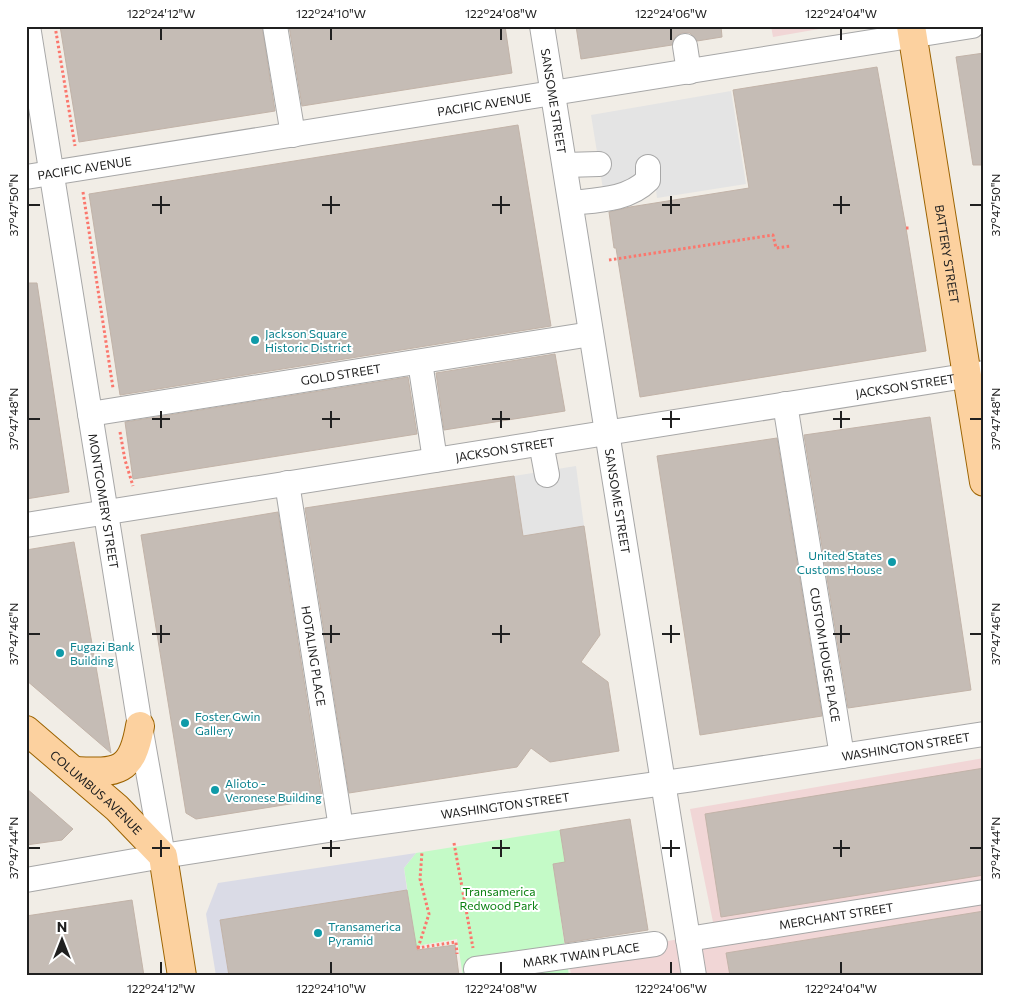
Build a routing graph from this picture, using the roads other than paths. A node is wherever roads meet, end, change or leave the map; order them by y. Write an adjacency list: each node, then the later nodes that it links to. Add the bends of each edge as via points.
1 (28, 26): 13 (street, MONTGOMERY STREET)
2 (275, 26): 9 (street)
3 (542, 26): 8 (street, SANSOME STREET)
4 (972, 26): 5 (street, PACIFIC AVENUE)
5 (911, 31): 7 (street, PACIFIC AVENUE); 18 (main road, BATTERY STREET)
6 (685, 46): 7 (street)
7 (689, 72): 8 (street, PACIFIC AVENUE)
8 (554, 94): 9 (street, PACIFIC AVENUE); 11 (street, SANSOME STREET)
9 (293, 135): 13 (street, PACIFIC AVENUE)
10 (599, 164): 11 (street)
11 (565, 166): 15 (street, SANSOME STREET)
12 (648, 167): 15 (street, via 648,180 627,195)
13 (51, 174): 14 (street, PACIFIC AVENUE); 20 (street, MONTGOMERY STREET)
14 (26, 177)
15 (571, 203): 16 (street, SANSOME STREET)
16 (591, 334): 17 (street, GOLD STREET); 21 (street, SANSOME STREET)
17 (420, 362): 20 (street, GOLD STREET); 23 (street)
18 (975, 374): 19 (street, JACKSON STREET); 25 (main road, BATTERY STREET)
19 (785, 404): 21 (street, JACKSON STREET); 32 (street, CUSTOM HOUSE PLACE)
20 (90, 414): 27 (street, MONTGOMERY STREET)
21 (607, 433): 22 (street, JACKSON STREET); 34 (street, SANSOME STREET)
22 (541, 443): 23 (street, JACKSON STREET); 24 (street)
23 (435, 460): 26 (street, JACKSON STREET)
24 (547, 474)
25 (984, 482)
26 (287, 483): 27 (street, JACKSON STREET); 35 (street, HOTALING PLACE)
27 (106, 512): 28 (street, JACKSON STREET); 29 (street, MONTGOMERY STREET)
28 (26, 526)
29 (140, 726): 33 (main road, via 133,752 124,766 111,770); 36 (street, MONTGOMERY STREET)
30 (26, 730): 33 (main road, COLUMBUS AVENUE)
31 (984, 734): 32 (street, WASHINGTON STREET)
32 (842, 756): 34 (street, WASHINGTON STREET)
33 (74, 770): 36 (main road, COLUMBUS AVENUE, via 118,808)
34 (663, 783): 35 (street, WASHINGTON STREET); 39 (street, SANSOME STREET)
35 (341, 828): 36 (street, WASHINGTON STREET)
36 (163, 856): 37 (street, WASHINGTON STREET); 42 (main road, MONTGOMERY STREET)
37 (26, 880)
38 (984, 892): 39 (street, MERCHANT STREET)
39 (688, 939): 43 (street, SANSOME STREET)
40 (656, 944): 41 (street, MARK TWAIN PLACE)
41 (467, 964)
42 (182, 976)
43 (694, 976)

